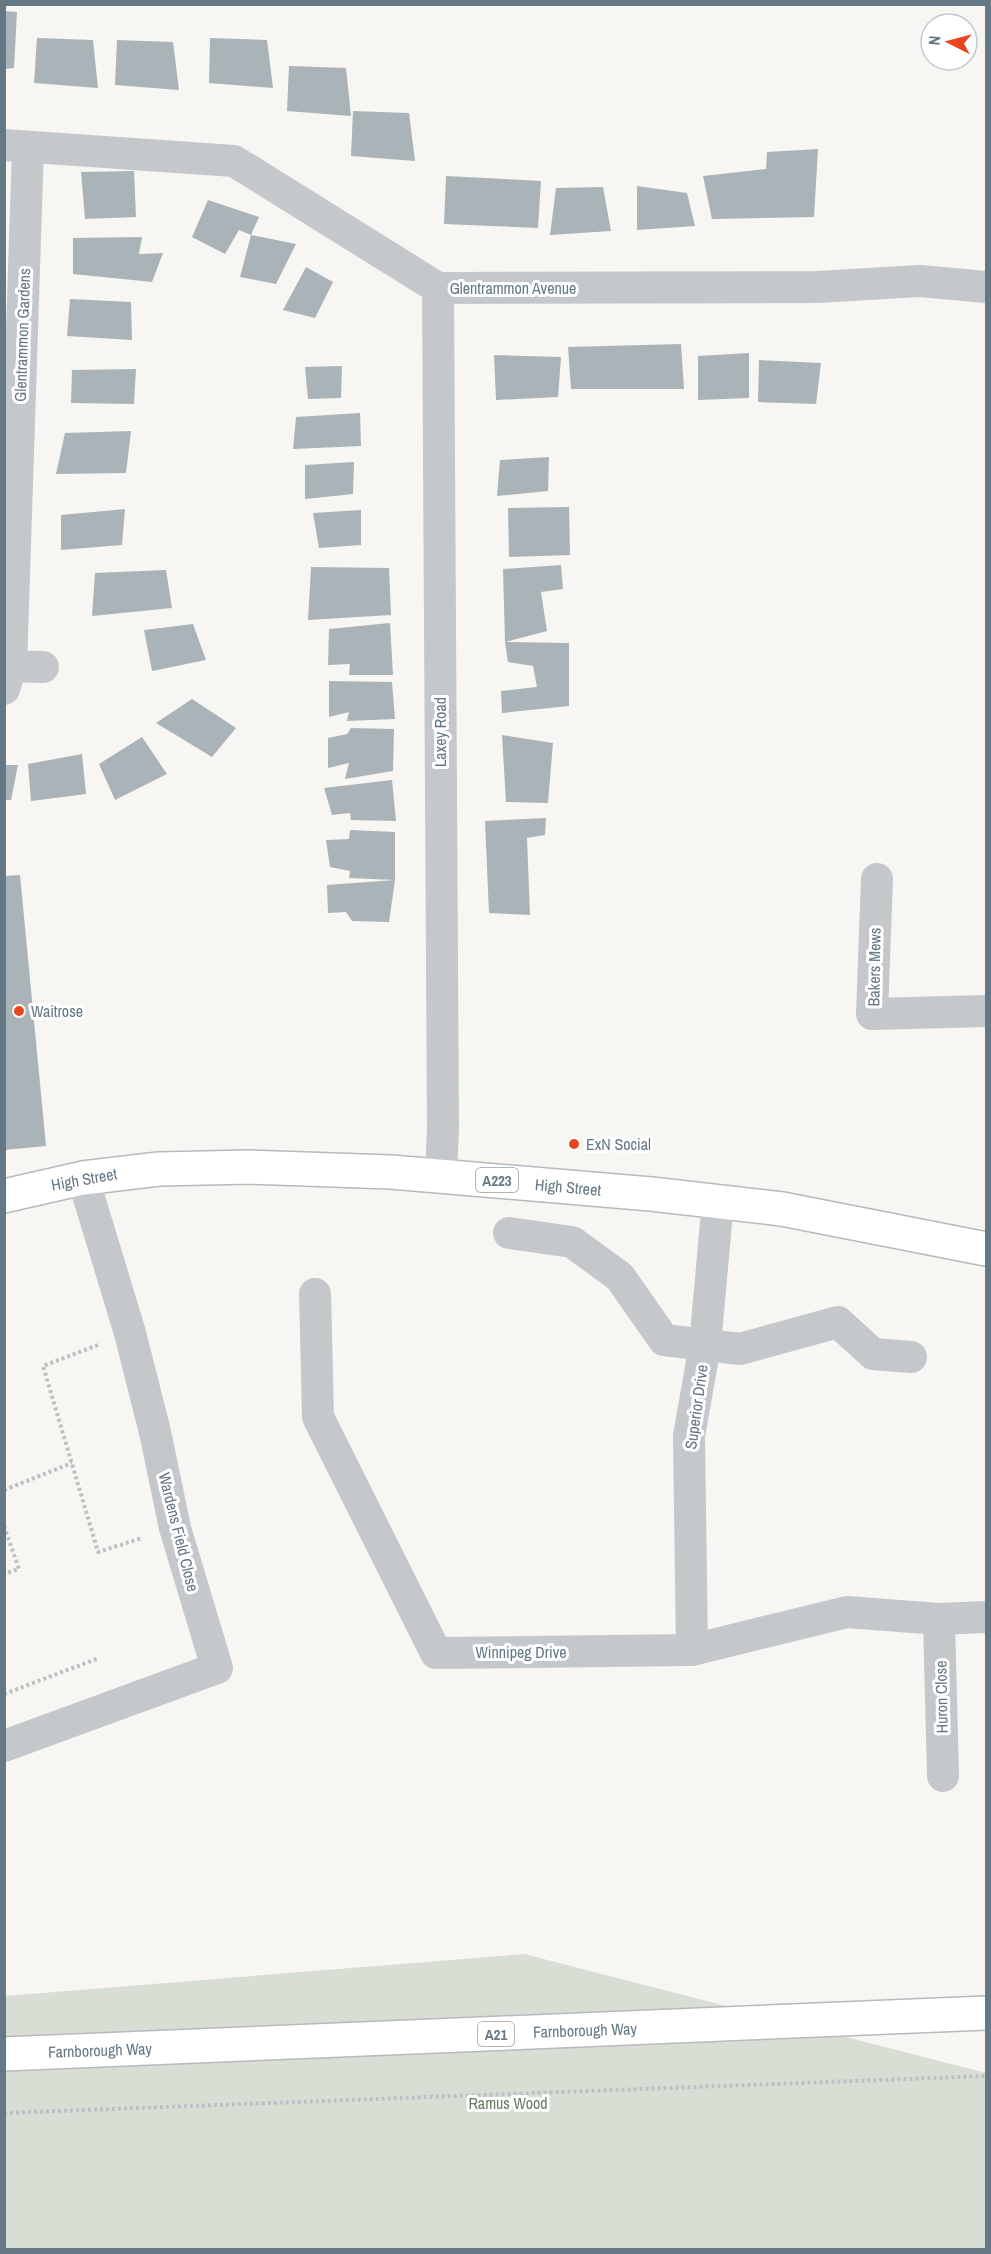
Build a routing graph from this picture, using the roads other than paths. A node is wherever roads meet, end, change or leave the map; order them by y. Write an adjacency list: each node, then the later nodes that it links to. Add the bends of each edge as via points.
1 (16, 146): 3 (street, Glentrammon Avenue, via 234,161); 5 (street, Glentrammon Gardens)
2 (987, 287): 3 (street, Glentrammon Avenue, via 920,281 817,286)
3 (438, 288): 8 (street, Laxey Road)
4 (43, 667): 5 (street, Glentrammon Gardens)
5 (8, 678)
6 (877, 879): 7 (street, Bakers Mews, via 872,1014)
7 (987, 1011)
8 (441, 1175): 9 (main road, High Street / A223, via 199,1167); 11 (main road, High Street / A223)
9 (83, 1178): 10 (main road, High Street / A223); 20 (street, Wardens Field Close, via 130,1333 175,1528 217,1668)
10 (4, 1196)
11 (718, 1201): 13 (main road, High Street / A223, via 818,1215); 15 (street, Superior Drive)
12 (510, 1233): 15 (street, via 572,1242 620,1277 663,1340)
13 (987, 1249)
14 (315, 1294): 19 (street, Winnipeg Drive, via 318,1417 436,1653)
15 (705, 1345): 16 (street, via 740,1349 838,1322 873,1354); 19 (street, Superior Drive, via 689,1436)
16 (911, 1357)
17 (987, 1617): 18 (street, Winnipeg Drive)
18 (939, 1619): 19 (street, Winnipeg Drive, via 847,1612); 21 (street, Huron Close)
19 (692, 1650)
20 (4, 1746)
21 (943, 1776)
22 (987, 2013): 23 (main road, Farnborough Way / A21)
23 (4, 2054)

